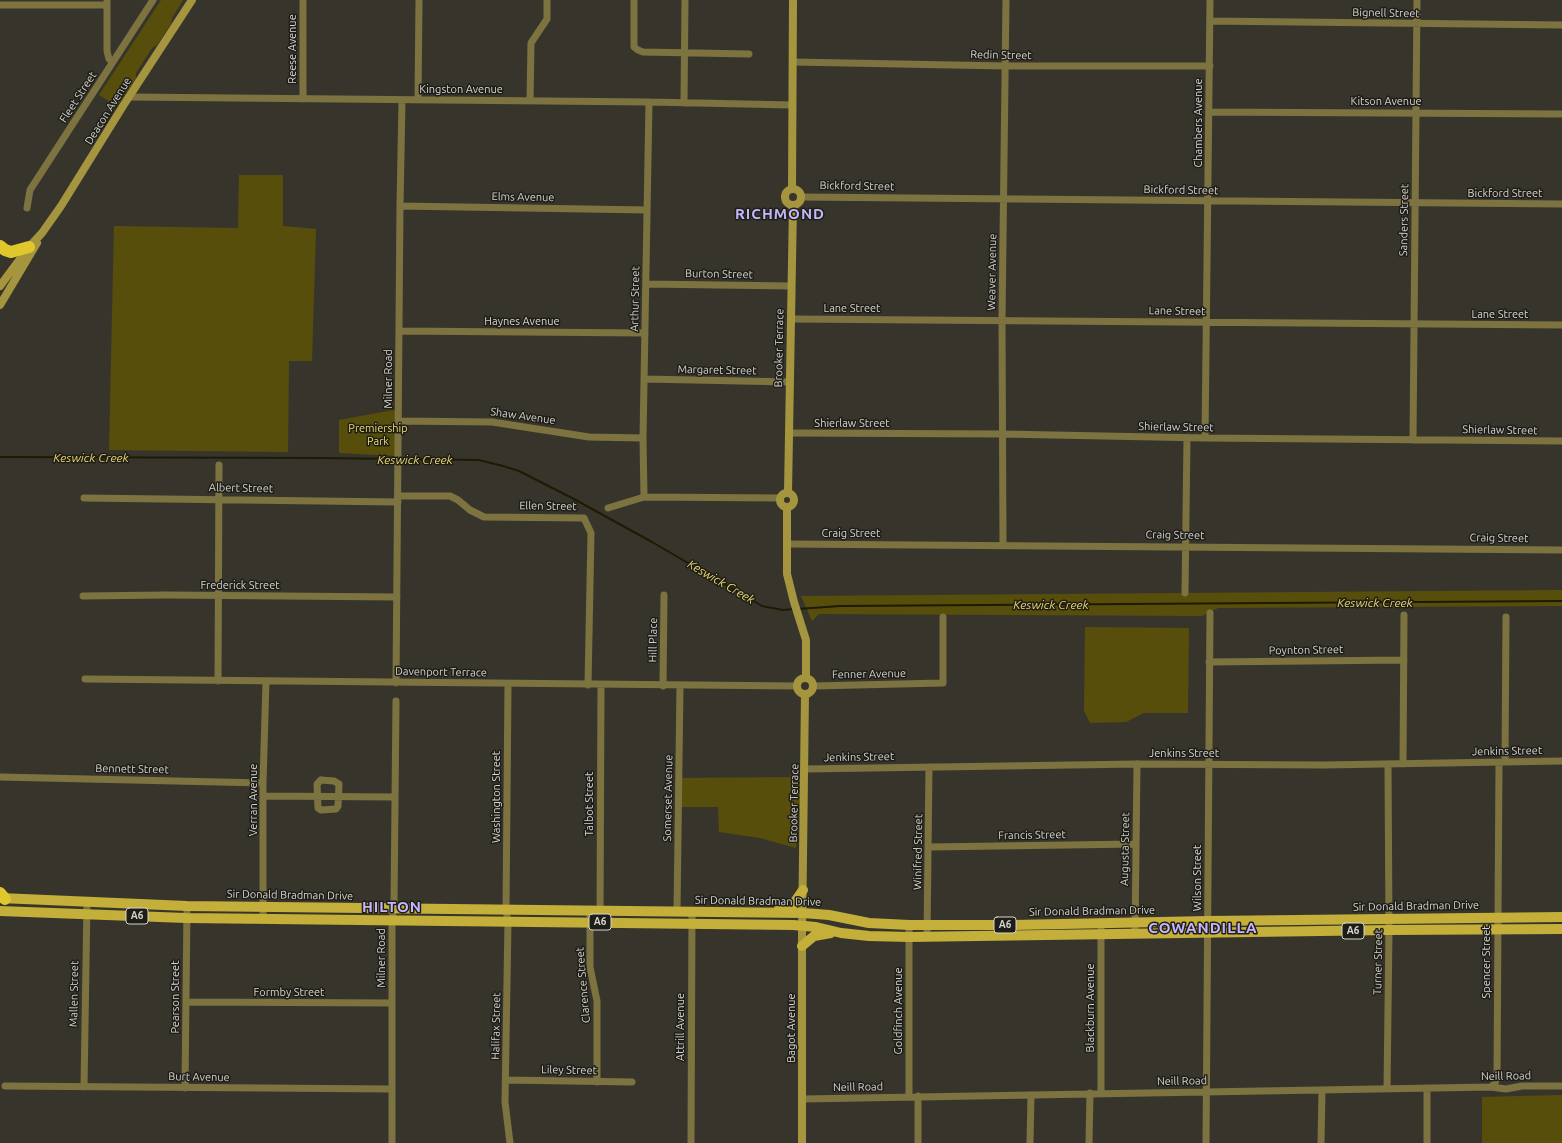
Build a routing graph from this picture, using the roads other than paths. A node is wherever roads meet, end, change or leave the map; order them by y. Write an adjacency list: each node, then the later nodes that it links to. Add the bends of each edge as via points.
1 (153, 0): 19 (street, Fleet Street)
2 (192, 0): 23 (street, Deacon Avenue)
3 (303, 0): 24 (street, Reese Avenue)
4 (419, 0): 26 (street)
5 (547, 0): 27 (street, via 546,19 531,43)
6 (634, 0): 17 (street, via 634,48 643,52)
7 (685, 0): 17 (street)
8 (793, 0): 20 (street)
9 (1006, 0): 21 (street, Weaver Avenue)
10 (1210, 0): 14 (street, Chambers Avenue)
11 (1417, 0): 15 (street, Sanders Street)
12 (107, 2): 13 (street); 19 (street, via 107,51 109,59)
13 (0, 5)
14 (1210, 21): 15 (street, Bignell Street); 22 (street, Chambers Avenue)
15 (1417, 24): 16 (street, Bignell Street); 32 (street, Sanders Street)
16 (1562, 25)
17 (684, 53): 18 (street); 29 (street)
18 (749, 54)
19 (113, 62): 42 (street, Fleet Street, via 30,190)
20 (793, 62): 21 (street, Redin Street); 30 (street)
21 (1006, 66): 22 (street, Redin Street); 36 (street, Weaver Avenue)
22 (1210, 66): 31 (street, Chambers Avenue)
23 (130, 97): 24 (street, Kingston Avenue); 44 (street, Deacon Avenue)
24 (303, 99): 25 (street, Kingston Avenue)
25 (402, 100): 26 (street, Kingston Avenue); 41 (street, Milner Road)
26 (418, 100): 27 (street, Kingston Avenue)
27 (530, 101): 28 (street, Kingston Avenue)
28 (649, 102): 29 (street, Kingston Avenue); 43 (street, Arthur Street)
29 (684, 103): 30 (street, Kingston Avenue)
30 (792, 105): 34 (street)
31 (1209, 112): 32 (street, Kitson Avenue); 37 (street, Chambers Avenue)
32 (1416, 112): 33 (street, Kitson Avenue); 38 (street, Sanders Street)
33 (1562, 114)
34 (792, 189): 35 (street, via 799,192); 39 (street, via 785,196 786,201)
35 (800, 196): 36 (street, Bickford Street); 39 (street, via 797,203)
36 (1004, 199): 37 (street, Bickford Street); 52 (street, Weaver Avenue)
37 (1209, 202): 38 (street, Bickford Street); 53 (street, Chambers Avenue)
38 (1415, 203): 40 (street, Bickford Street); 54 (street, Sanders Street)
39 (793, 204): 49 (street, Brooker Terrace)
40 (1562, 204)
41 (400, 206): 43 (street, Elms Avenue); 56 (street, Milner Road)
42 (27, 208)
43 (647, 210): 47 (street, Arthur Street)
44 (42, 233): 46 (street, Deacon Avenue); 50 (street, Deacon Avenue)
45 (0, 246): 46 (highway, via 11,252)
46 (29, 247): 48 (street, Deacon Avenue)
47 (646, 284): 49 (street, Burton Street); 57 (street, Arthur Street)
48 (0, 286)
49 (791, 286): 51 (street, Brooker Terrace)
50 (0, 305)
51 (791, 319): 52 (street, Lane Street); 59 (street, Brooker Terrace)
52 (1002, 320): 53 (street, Lane Street); 62 (street, Weaver Avenue)
53 (1207, 322): 54 (street, Lane Street); 65 (street, Chambers Avenue)
54 (1414, 325): 55 (street, Lane Street); 66 (street, Sanders Street)
55 (1562, 325)
56 (399, 331): 57 (street, Haynes Avenue); 60 (street, Milner Road)
57 (645, 333): 58 (street, Arthur Street)
58 (645, 379): 59 (street, Margaret Street); 63 (street, Arthur Street)
59 (790, 382): 61 (street, Brooker Terrace)
60 (399, 421): 63 (street, Shaw Avenue, via 492,422 589,437); 74 (street, Milner Road)
61 (789, 434): 62 (street, Shierlaw Street); 69 (street, Brooker Terrace)
62 (1003, 434): 64 (street, Shierlaw Street); 78 (street, Weaver Avenue)
63 (643, 438): 70 (street, Arthur Street)
64 (1187, 438): 65 (street, Shierlaw Street); 79 (street)
65 (1205, 438): 66 (street, Shierlaw Street)
66 (1413, 440): 67 (street, Shierlaw Street)
67 (1562, 441)
68 (219, 465): 73 (street)
69 (788, 492): 72 (street); 75 (street, via 794,499 793,504)
70 (644, 497): 72 (street); 76 (street)
71 (84, 498): 73 (street, Albert Street)
72 (780, 498): 75 (street, via 780,502)
73 (219, 499): 74 (street, Albert Street); 84 (street)
74 (398, 499): 85 (street, Milner Road); 98 (street, Ellen Street, via 450,496 484,516 584,518 591,533)
75 (787, 507): 77 (street)
76 (608, 508)
77 (787, 544): 78 (street, Craig Street); 92 (street, via 788,574 806,640)
78 (1003, 545): 79 (street, Craig Street)
79 (1186, 546): 80 (street, Craig Street); 81 (street)
80 (1562, 550)
81 (1185, 593)
82 (664, 595): 100 (street, Hill Place)
83 (83, 596): 84 (street, Frederick Street)
84 (219, 596): 85 (street, Frederick Street); 95 (street)
85 (396, 597): 96 (street, Milner Road)
86 (1210, 613): 91 (street, Wilson Street)
87 (1404, 615): 90 (street)
88 (943, 617): 103 (street, Fenner Avenue, via 943,683)
89 (1506, 617): 107 (street, Spencer Street)
90 (1404, 660): 91 (street, Poynton Street); 111 (street)
91 (1209, 662): 109 (street, Wilson Street)
92 (806, 678): 102 (street, via 799,680); 103 (street, via 812,681)
93 (85, 679): 95 (street, Davenport Terrace)
94 (266, 680): 95 (street, Davenport Terrace); 96 (street, Davenport Terrace); 115 (street, Verran Avenue)
95 (218, 681)
96 (396, 683): 97 (street, Davenport Terrace)
97 (508, 684): 98 (street, Davenport Terrace); 128 (street, Washington Street)
98 (588, 685): 99 (street, Davenport Terrace)
99 (601, 685): 100 (street, Davenport Terrace); 130 (street, Talbot Street)
100 (663, 686): 101 (street, Davenport Terrace)
101 (680, 686): 102 (street, Davenport Terrace); 131 (street, Somerset Avenue)
102 (797, 686): 104 (street, via 800,692)
103 (813, 686): 104 (street, via 811,692)
104 (805, 694): 113 (street, Brooker Terrace)
105 (396, 700): 119 (street, Milner Road)
106 (1562, 761): 107 (street, Jenkins Street)
107 (1502, 762): 111 (street, Jenkins Street); 136 (street, Spencer Street)
108 (1137, 764): 109 (street, Jenkins Street); 112 (street, Jenkins Street); 120 (street, Augusta Street)
109 (1209, 764): 110 (street, Jenkins Street); 142 (street, Wilson Street)
110 (1388, 764): 111 (street, Jenkins Street); 139 (street, Turner Street)
111 (1403, 764)
112 (929, 767): 113 (street, Jenkins Street); 121 (street, Winifred Street)
113 (805, 769): 122 (street, Brooker Terrace)
114 (0, 777): 115 (street, Bennett Street)
115 (263, 783): 116 (street, Verran Avenue)
116 (263, 796): 117 (street); 126 (street, Verran Avenue)
117 (317, 796): 118 (street); 118 (street, via 316,806 321,810 336,809); 118 (street, via 318,782 334,781 339,784)
118 (339, 797): 119 (street)
119 (395, 797): 127 (street, Milner Road)
120 (1136, 844): 121 (street, Francis Street); 146 (street, Augusta Street)
121 (929, 847): 149 (street, Winifred Street)
122 (803, 890): 133 (main road, via 792,906); 134 (street, Brooker Terrace)
123 (2, 897): 124 (main road, Sir Donald Bradman Drive / A6)
124 (87, 902): 125 (main road, Sir Donald Bradman Drive / A6); 135 (street, Mallen Street)
125 (187, 906): 126 (main road, Sir Donald Bradman Drive / A6); 138 (street, Pearson Street)
126 (263, 907): 127 (main road, Sir Donald Bradman Drive / A6); 140 (street, Verran Avenue)
127 (394, 908): 128 (main road, Sir Donald Bradman Drive / A6); 141 (street, Milner Road)
128 (506, 910): 130 (main road, Sir Donald Bradman Drive / A6); 143 (street, Halifax Street)
129 (0, 911): 135 (main road, Sir Donald Bradman Drive / A6)
130 (595, 911): 131 (main road, Sir Donald Bradman Drive / A6); 144 (street, Talbot Street)
131 (677, 911): 132 (main road, Sir Donald Bradman Drive / A6)
132 (692, 911): 133 (main road, Sir Donald Bradman Drive / A6); 147 (street, Attrill Avenue)
133 (766, 913): 134 (main road, Sir Donald Bradman Drive / A6)
134 (803, 913): 148 (main road, Sir Donald Bradman Drive / A6, via 869,923); 150 (street, Bagot Avenue)
135 (87, 914): 138 (main road, Sir Donald Bradman Drive / A6); 168 (street, Mallen Street)
136 (1498, 917): 137 (main road, Sir Donald Bradman Drive / A6); 139 (main road, Sir Donald Bradman Drive / A6); 153 (street, Spencer Street)
137 (1562, 917)
138 (186, 918): 140 (main road, Sir Donald Bradman Drive / A6); 161 (street, Pearson Street)
139 (1389, 918): 142 (main road, Sir Donald Bradman Drive / A6); 152 (street, Turner Street)
140 (263, 919): 141 (main road, Sir Donald Bradman Drive / A6)
141 (392, 920): 143 (main road, Sir Donald Bradman Drive / A6); 162 (street, Milner Road)
142 (1208, 921): 146 (main road, Sir Donald Bradman Drive / A6); 155 (street, Wilson Street)
143 (508, 922): 144 (main road, Sir Donald Bradman Drive / A6); 163 (street, Halifax Street)
144 (595, 922): 147 (main road, Sir Donald Bradman Drive / A6); 164 (street, Clarence Street, via 590,967 598,1001)
145 (1101, 922): 146 (main road, Sir Donald Bradman Drive / A6); 149 (main road, Sir Donald Bradman Drive / A6); 156 (street, Blackburn Avenue)
146 (1135, 922): 157 (street, Augusta Street)
147 (692, 924): 150 (main road, Sir Donald Bradman Drive / A6); 184 (street, Attrill Avenue)
148 (909, 925): 149 (main road, Sir Donald Bradman Drive / A6); 158 (street, Goldfinch Avenue)
149 (927, 925): 159 (street, Winifred Street)
150 (802, 926): 154 (main road, Sir Donald Bradman Drive / A6); 160 (street, Bagot Avenue)
151 (1562, 929): 153 (main road, Sir Donald Bradman Drive / A6)
152 (1389, 930): 153 (main road, Sir Donald Bradman Drive / A6); 155 (main road, Sir Donald Bradman Drive / A6); 172 (street, Turner Street)
153 (1498, 930): 169 (street, Spencer Street, via 1497,1078)
154 (841, 933): 158 (main road, Sir Donald Bradman Drive / A6); 160 (main road, via 814,936)
155 (1208, 933): 157 (main road, Sir Donald Bradman Drive / A6); 175 (street, Wilson Street)
156 (1101, 934): 157 (main road, Sir Donald Bradman Drive / A6); 159 (main road, Sir Donald Bradman Drive / A6); 177 (street, Blackburn Avenue)
157 (1135, 934)
158 (909, 937): 159 (main road, Sir Donald Bradman Drive / A6); 180 (street, Goldfinch Avenue)
159 (927, 937)
160 (802, 946): 181 (street, Bagot Avenue)
161 (186, 1002): 162 (street, Formby Street); 170 (street, Pearson Street)
162 (392, 1003): 173 (street, Milner Road)
163 (506, 1080): 164 (street, Liley Street); 183 (street, Halifax Street, via 506,1115)
164 (597, 1082): 165 (street, Liley Street)
165 (632, 1082)
166 (5, 1086): 168 (street, Burt Avenue)
167 (1562, 1086): 169 (street, Neill Road, via 1522,1086 1506,1089)
168 (84, 1087): 170 (street, Burt Avenue)
169 (1491, 1087): 171 (street, Neill Road)
170 (185, 1088): 173 (street, Burt Avenue)
171 (1427, 1088): 172 (street, Neill Road); 191 (street)
172 (1387, 1089): 174 (street, Neill Road)
173 (392, 1090): 182 (street, Milner Road)
174 (1322, 1090): 175 (street, Neill Road); 190 (street)
175 (1206, 1091): 177 (street, Neill Road); 189 (street, Wilson Street)
176 (1090, 1093): 177 (street, Neill Road); 178 (street, Neill Road); 188 (street)
177 (1101, 1093)
178 (1031, 1095): 179 (street, Neill Road); 187 (street)
179 (918, 1096): 180 (street, Neill Road); 186 (street)
180 (909, 1097): 181 (street, Neill Road)
181 (803, 1099): 185 (street, Bagot Avenue)
182 (392, 1143)
183 (510, 1143)
184 (691, 1143)
185 (802, 1143)
186 (918, 1143)
187 (1030, 1143)
188 (1089, 1143)
189 (1206, 1143)
190 (1321, 1143)
191 (1427, 1143)

